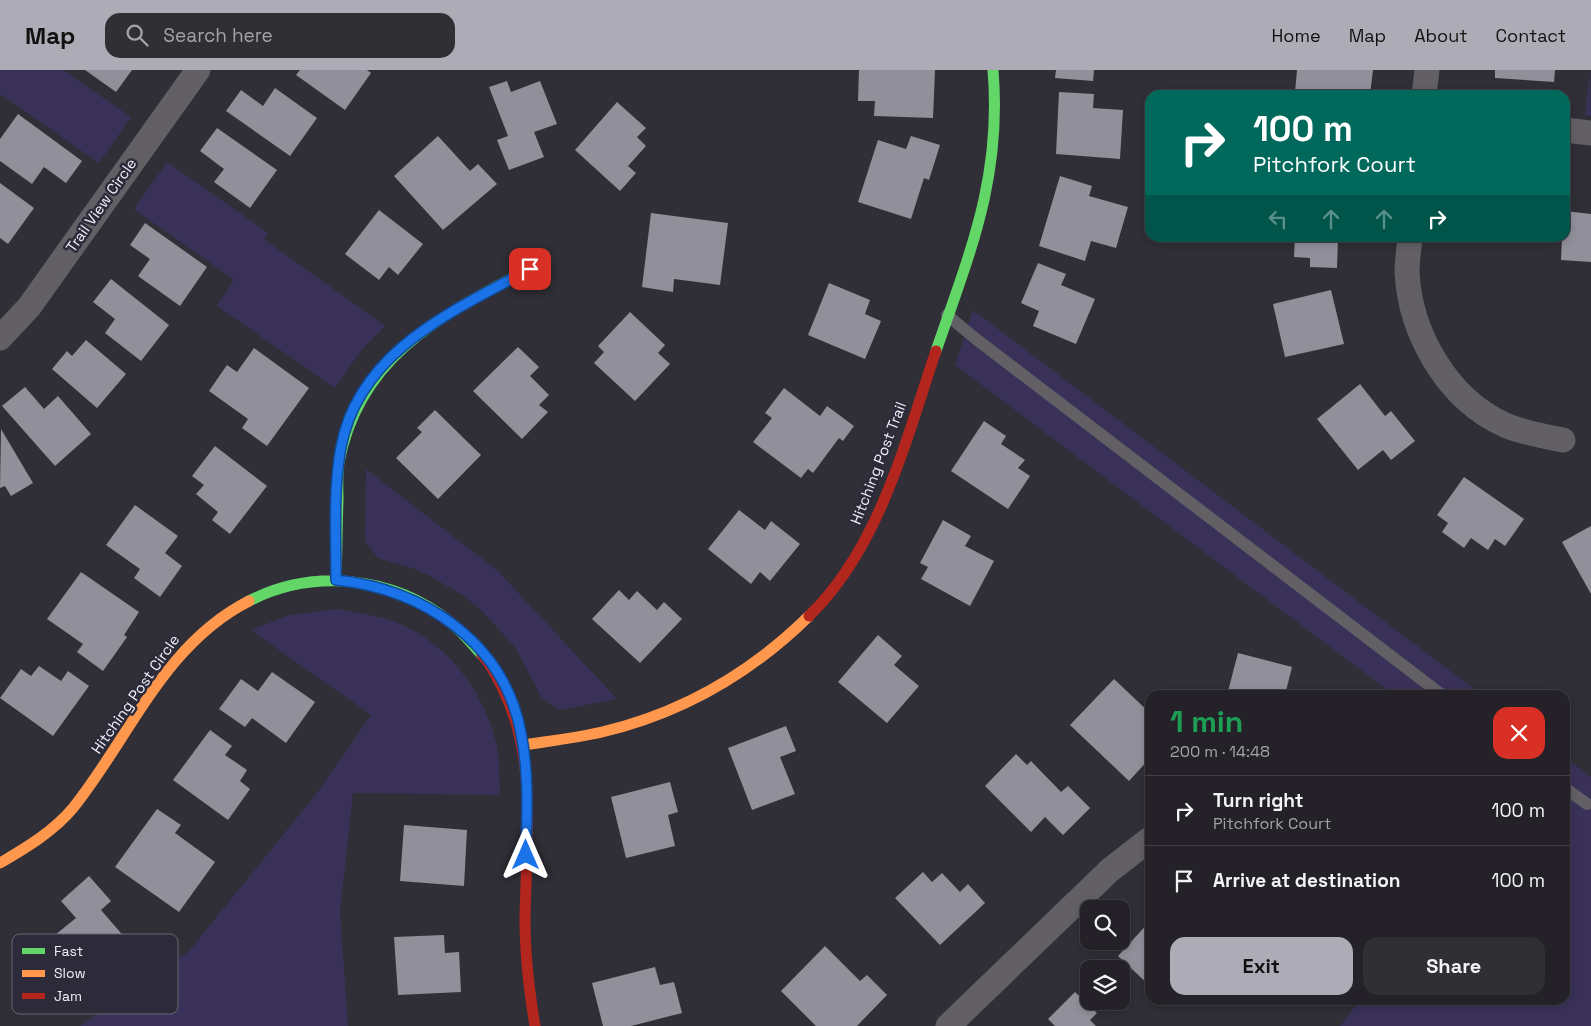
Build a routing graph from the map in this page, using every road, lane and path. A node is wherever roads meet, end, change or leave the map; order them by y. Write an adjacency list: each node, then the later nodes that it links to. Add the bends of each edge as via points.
1 (198, 70): 10 (street, Trail View Circle, via 29,307)
2 (993, 70): 9 (street, Hitching Post Trail, via 994,163 979,225)
3 (1427, 70): 4 (street)
4 (1425, 90)
5 (1570, 131): 6 (street)
6 (1591, 133)
7 (1410, 242): 11 (street, via 1407,270 1413,310 1427,348 1444,374 1473,403 1503,424)
8 (544, 261): 12 (street, via 431,324 406,342 371,380 348,420 341,446)
9 (947, 315): 13 (lane); 14 (street, Hitching Post Trail, via 880,510 843,576 810,616 749,670 705,696 611,730)
10 (0, 338)
11 (1563, 440)
12 (336, 580): 14 (street, Hitching Post Circle, via 360,582 403,595 424,604 462,630 500,677 515,712); 18 (street, Hitching Post Circle, via 309,581 269,592 240,605 195,636 179,654 72,809 35,842)
13 (1435, 690)
14 (523, 746): 19 (street, Hitching Post Circle, via 526,776 526,960)
15 (1570, 792): 16 (lane)
16 (1587, 804)
17 (1145, 843): 20 (street, via 1110,870)
18 (0, 863)
19 (535, 1026)
20 (948, 1026)

